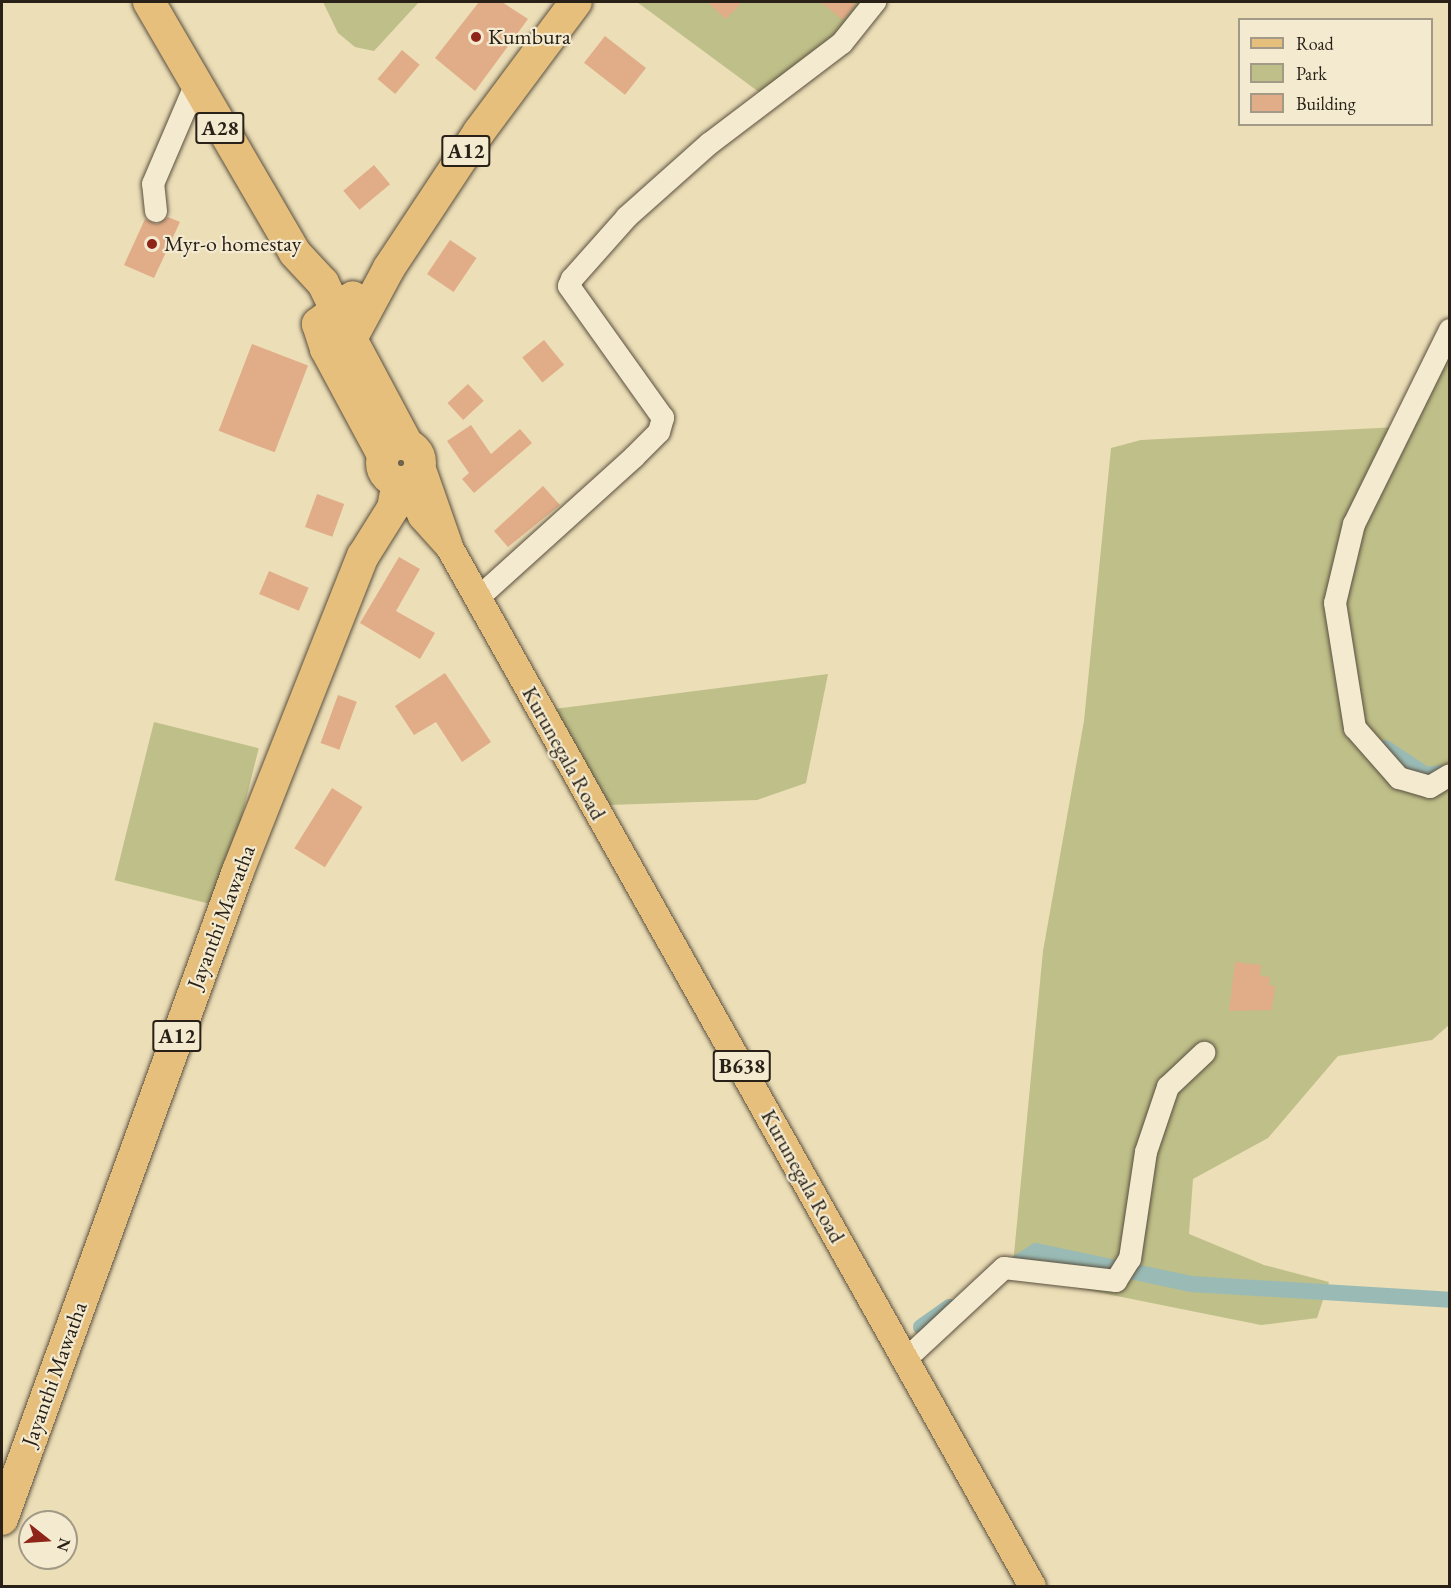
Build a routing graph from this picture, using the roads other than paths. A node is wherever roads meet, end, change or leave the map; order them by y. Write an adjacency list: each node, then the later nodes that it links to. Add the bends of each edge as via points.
1 (149, 2): 4 (highway, A28)
2 (576, 2): 6 (highway, A12, via 479,132 389,268)
3 (875, 2): 9 (street, via 842,43 709,144 627,217 572,279 569,286 663,418 651,440)
4 (195, 86): 5 (street, via 153,184); 6 (highway, A28, via 295,253 306,304)
5 (156, 211)
6 (337, 330): 8 (highway)
7 (1449, 330): 10 (street, via 1354,524 1335,603 1355,728 1399,778 1430,787)
8 (399, 466): 9 (main road, Kurunegala Road / B638); 13 (highway, Jayanthi Mawatha / A12, via 237,871)
9 (477, 599): 12 (main road, Kurunegala Road / B638)
10 (1449, 775)
11 (1204, 1053): 12 (street, via 1168,1087 1146,1152 1130,1259 1116,1281 1004,1268)
12 (905, 1360): 14 (main road, Kurunegala Road / B638)
13 (2, 1519)
14 (1032, 1587)

